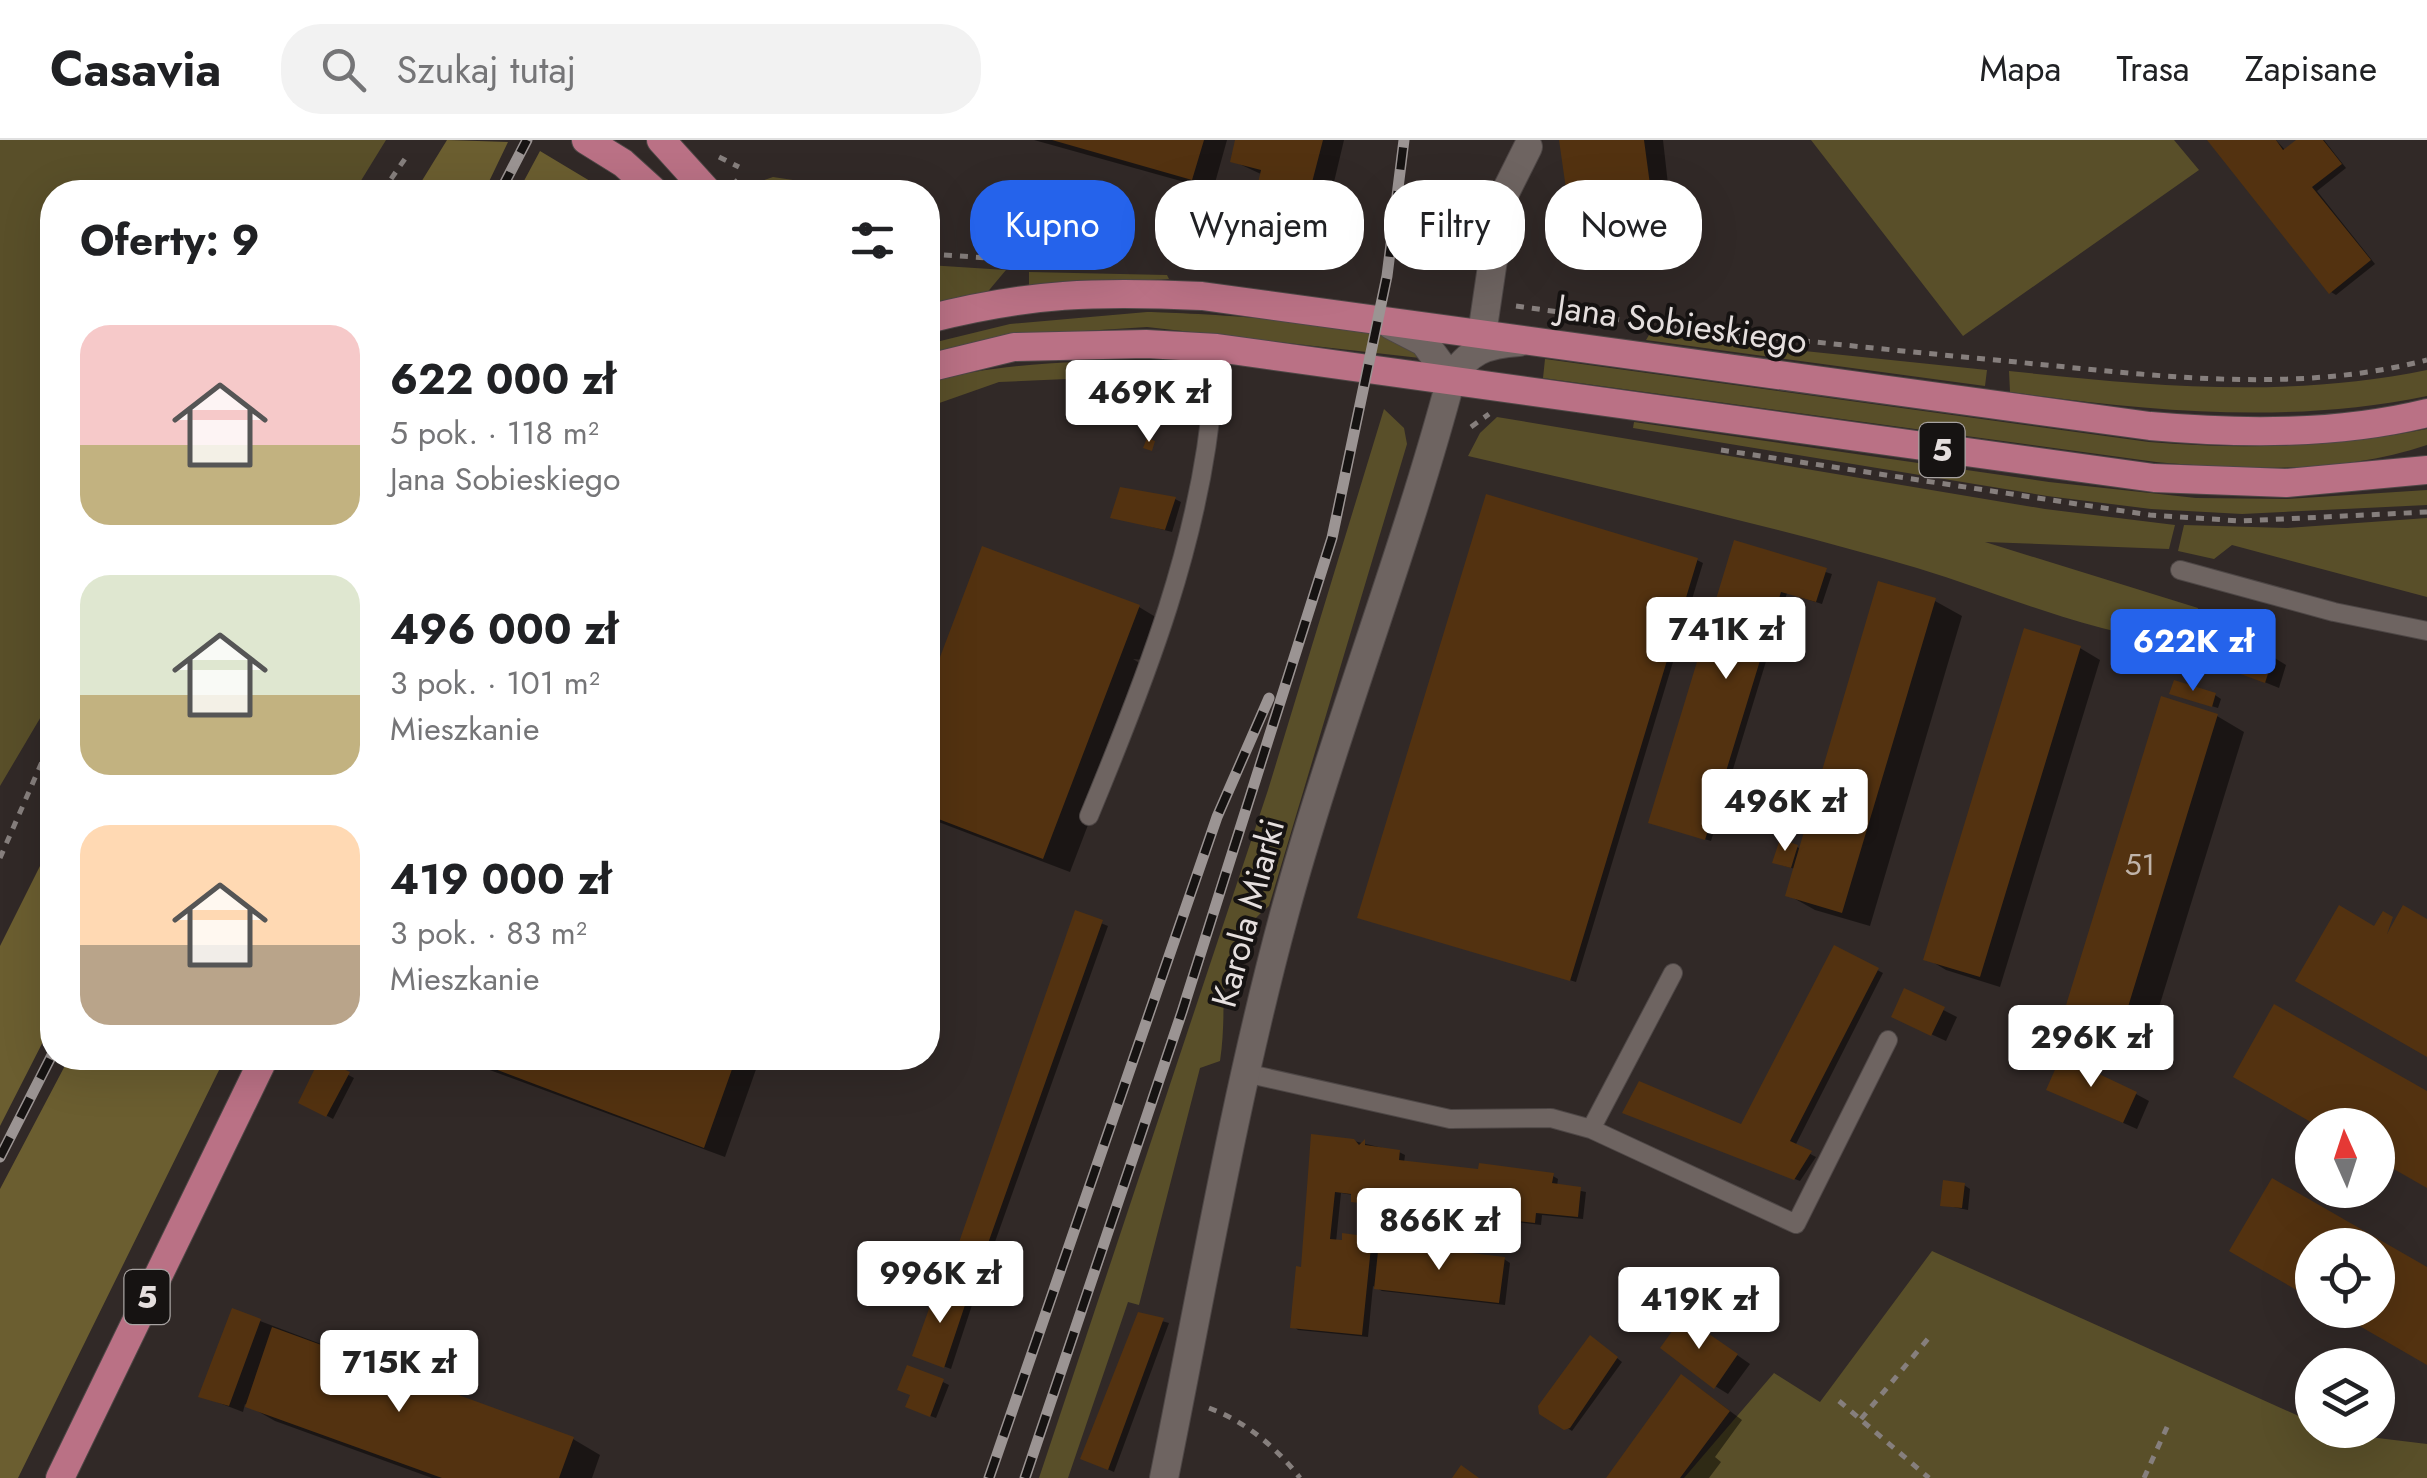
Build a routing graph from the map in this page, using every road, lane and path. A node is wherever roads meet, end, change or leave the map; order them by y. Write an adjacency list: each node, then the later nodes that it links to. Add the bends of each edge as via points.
1 (586, 140): 6 (main road)
2 (661, 140): 7 (main road)
3 (1528, 143): 13 (street, via 1502,200)
4 (409, 152): 5 (path)
5 (390, 180)
6 (643, 180)
7 (697, 180)
8 (940, 255): 9 (path)
9 (970, 257)
10 (1546, 310): 15 (path, via 1821,345 2176,377 2297,379)
11 (940, 316): 12 (main road, Jana Sobieskiego / 5, via 1035,295 1126,292)
12 (1364, 317): 13 (main road, Jana Sobieskiego / 5); 17 (street, via 1424,342)
13 (1482, 334): 14 (main road, Jana Sobieskiego / 5)
14 (1540, 342): 17 (street, via 1478,349); 19 (main road, Jana Sobieskiego / 5, via 2188,429 2304,430)
15 (2427, 360)
16 (940, 365): 17 (main road, 5, via 1014,347 1146,344)
17 (1450, 379): 20 (main road, 5, via 2154,478 2286,483); 29 (street, Karola Miarki, via 1329,761)
18 (1213, 389): 24 (lane, via 1195,506 1166,608)
19 (2427, 413)
20 (2427, 470)
21 (2180, 570): 22 (lane)
22 (2427, 632)
23 (40, 766): 25 (path)
24 (1089, 816)
25 (0, 858)
26 (1673, 973): 30 (lane)
27 (1888, 1040): 30 (lane, via 1796,1224)
28 (258, 1070): 36 (main road, 5)
29 (1244, 1073): 30 (lane, via 1450,1119 1551,1118); 37 (street, Karola Miarki)
30 (1591, 1129)
31 (1932, 1334): 34 (path)
32 (1840, 1401): 34 (path)
33 (1206, 1406): 38 (path, via 1256,1433)
34 (1861, 1419): 39 (path)
35 (2168, 1425): 40 (path)
36 (60, 1478)
37 (1164, 1478)
38 (1300, 1478)
39 (1929, 1478)
40 (2144, 1478)

